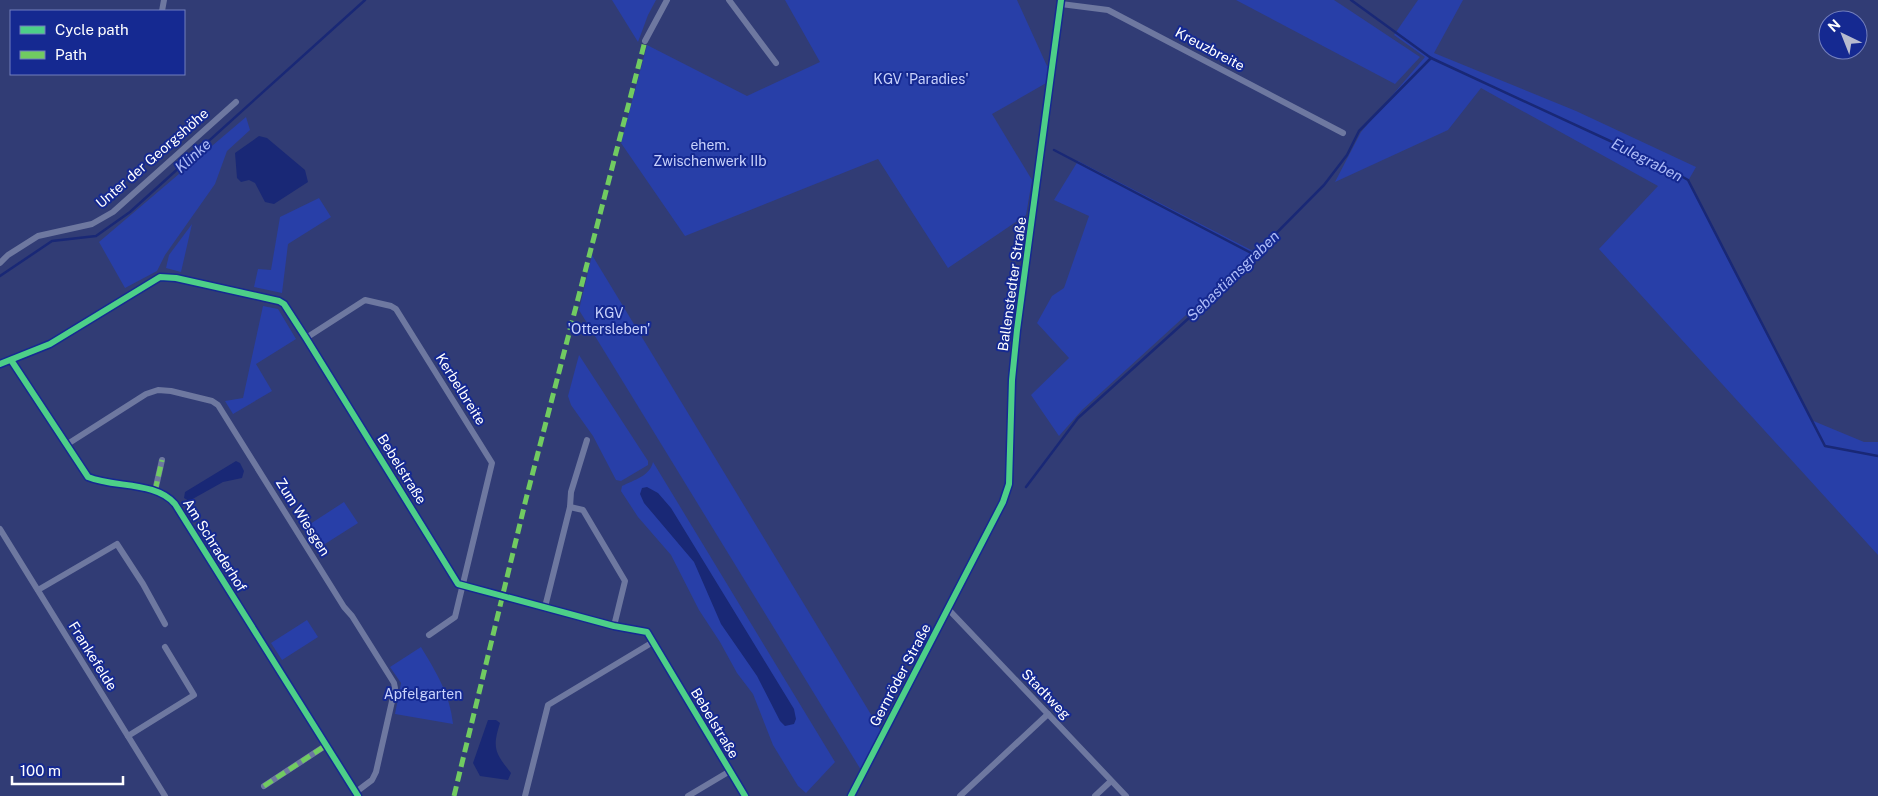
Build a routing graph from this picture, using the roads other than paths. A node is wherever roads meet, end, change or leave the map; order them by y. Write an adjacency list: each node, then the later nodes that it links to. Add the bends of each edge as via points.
1 (667, 0): 4 (street)
2 (729, 0): 5 (street)
3 (1061, 2): 7 (street, Kreuzbreite, via 1108,10); 18 (street, Ballenstedter Straße, via 1017,330 1009,484)
4 (645, 41)
5 (776, 63)
6 (236, 102): 8 (street, Unter der Georgshöhe, via 113,212 92,224 38,236)
7 (1343, 133)
8 (0, 263)
9 (306, 338): 10 (street, Bebelstraße, via 279,301 160,277 50,344); 19 (street, Bebelstraße); 19 (street, Kerbelbreite, via 365,300 391,306 445,386 492,463)
10 (11, 360): 11 (street, Bebelstraße); 13 (street, Am Schraderhof)
11 (0, 364)
12 (587, 440): 16 (street, via 571,492)
13 (66, 445): 15 (street, Am Schraderhof, via 88,477); 34 (street, Zum Wiesgen, via 146,394 158,390 218,405 394,683 376,772)
14 (162, 460): 15 (street)
15 (155, 491): 30 (street, Am Schraderhof, via 169,496 175,504)
16 (570, 507): 21 (street); 24 (street, via 583,510 625,580)
17 (0, 529): 20 (street, Frankefelde)
18 (970, 565): 22 (street, Gernröder Straße)
19 (462, 585): 21 (street, Bebelstraße); 25 (street, via 455,617)
20 (38, 590): 23 (street, via 117,544); 29 (street, Frankefelde)
21 (545, 608): 24 (street, Bebelstraße)
22 (949, 610): 28 (street, Stadtweg); 39 (street, Gernröder Straße)
23 (165, 624)
24 (614, 626): 26 (street, Bebelstraße, via 647,632)
25 (429, 635)
26 (653, 642): 31 (street, Bebelstraße); 36 (street, via 548,705)
27 (165, 647): 29 (street, via 194,695)
28 (1048, 714): 32 (street, Stadtweg); 40 (street)
29 (128, 736): 35 (street, Frankefelde)
30 (325, 746): 33 (street); 34 (street, Am Schraderhof)
31 (730, 772): 37 (street); 38 (street, Bebelstraße)
32 (1112, 781): 41 (street); 42 (street, Stadtweg)
33 (264, 786)
34 (357, 794)
35 (165, 796)
36 (525, 796)
37 (688, 796)
38 (745, 796)
39 (851, 796)
40 (960, 796)
41 (1096, 796)
42 (1126, 796)

